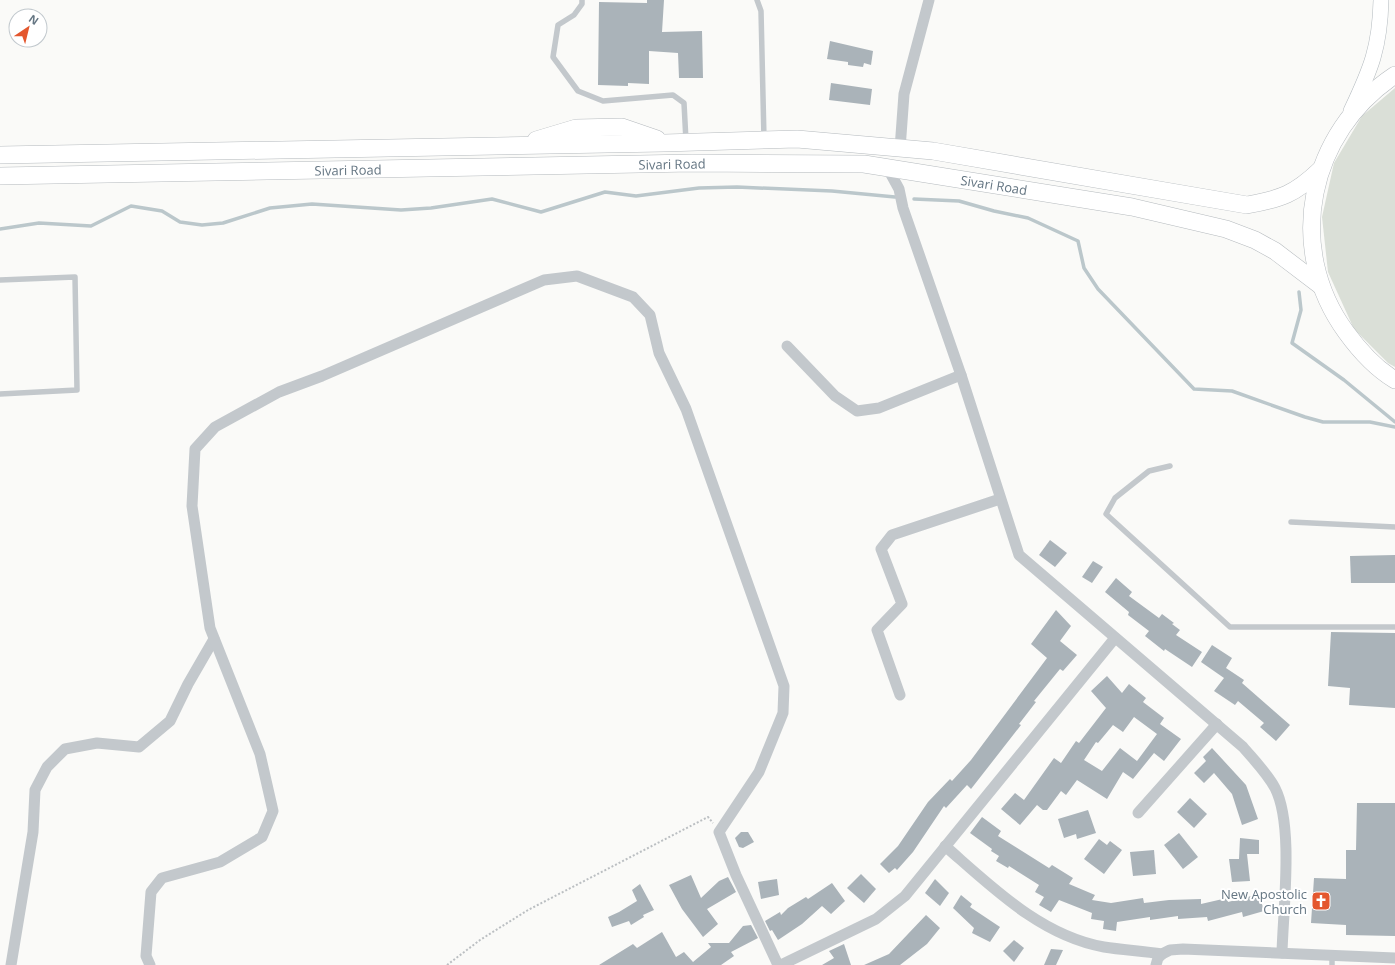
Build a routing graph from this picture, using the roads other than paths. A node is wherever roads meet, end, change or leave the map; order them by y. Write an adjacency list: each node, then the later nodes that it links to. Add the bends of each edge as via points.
1 (582, 0): 8 (lane, via 574,15 558,25 553,57 578,91 603,101 672,95 684,103)
2 (756, 0): 7 (lane, via 761,12)
3 (929, 0): 9 (street, via 904,94)
4 (1381, 0): 6 (street, via 1381,27 1376,52)
5 (1395, 74): 6 (main road, via 1376,87)
6 (1349, 115): 12 (main road, via 1332,142)
7 (764, 140): 8 (main road, Sivari Road); 9 (main road, Sivari Road, via 797,139)
8 (687, 143): 10 (main road, Sivari Road)
9 (900, 149): 12 (main road, Sivari Road, via 933,152 1247,205 1272,201 1290,194 1302,187)
10 (0, 155)
11 (887, 167): 13 (main road, Sivari Road); 14 (main road, Sivari Road, via 864,164 692,163); 15 (street)
12 (1320, 170): 17 (main road, via 1313,199 1311,228 1314,258)
13 (919, 172): 15 (street, via 905,181); 17 (main road, Sivari Road, via 1132,207 1226,229 1275,251)
14 (0, 173)
15 (899, 189): 19 (street, via 902,208)
16 (0, 280): 21 (lane, via 75,277 77,390)
17 (1321, 286): 20 (main road, via 1337,320 1359,350)
18 (787, 346): 19 (street, via 835,396 857,411 879,408)
19 (960, 375): 23 (street)
20 (1395, 380)
21 (0, 394)
22 (1170, 466): 26 (lane, via 1149,470 1116,498 1106,514 1230,627)
23 (1000, 499): 27 (street, via 1019,555); 29 (street, via 892,536 881,549 902,604 877,630)
24 (1291, 522): 25 (lane)
25 (1395, 527)
26 (1395, 627)
27 (1115, 638): 30 (street); 32 (street)
28 (214, 639): 37 (street, via 170,721 139,747 96,743 65,749 47,768 35,790 33,832); 38 (street, via 260,754 273,811 262,837 220,862 162,878 151,892 146,956); 39 (street, via 210,628 192,506 195,449 215,426 279,392 322,376 544,280 577,276 633,297 650,315 659,353 686,409 784,686 782,713 759,772 719,832 736,875)
29 (900, 695)
30 (1217, 724): 31 (street); 33 (street, via 1243,747 1260,767 1277,795 1286,843)
31 (1138, 813)
32 (945, 846): 34 (street, via 1006,899 1049,927 1103,947); 39 (street, via 905,896 876,919)
33 (1282, 953): 34 (street, via 1183,949 1170,950); 36 (street)
34 (1162, 954): 40 (street)
35 (1395, 958): 36 (street)
36 (1332, 960)
37 (10, 965)
38 (150, 965)
39 (780, 965)
40 (1156, 965)

